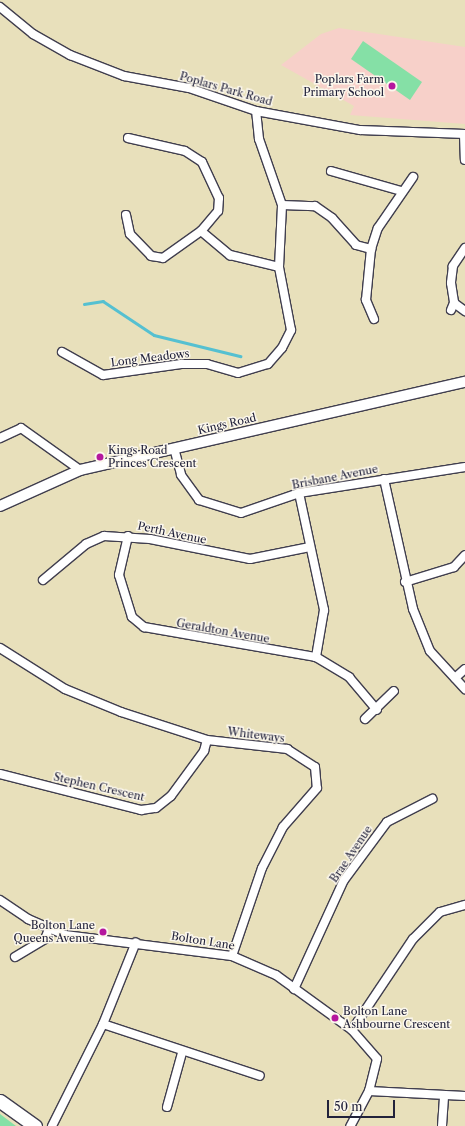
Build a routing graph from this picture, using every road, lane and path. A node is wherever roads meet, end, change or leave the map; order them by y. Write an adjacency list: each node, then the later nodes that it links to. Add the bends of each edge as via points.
1 (0, 7): 2 (street, Poplars Park Road, via 33,34 70,55 124,76 189,88)
2 (256, 111): 3 (street, Poplars Park Road, via 360,130); 9 (street, Long Meadows, via 259,139)
3 (464, 135): 5 (street)
4 (128, 138): 11 (street, via 185,151 202,162 219,198 218,211)
5 (465, 160)
6 (331, 171): 8 (street)
7 (413, 177): 8 (street)
8 (401, 192): 13 (street, via 398,203 378,228)
9 (282, 205): 13 (street, via 315,206 332,218 356,246); 14 (street, Long Meadows)
10 (126, 215): 11 (street, via 130,234 151,256 163,258)
11 (200, 231): 14 (street, via 230,255)
12 (465, 248): 15 (street, via 453,266 453,306)
13 (371, 249): 16 (street, via 366,300)
14 (280, 267): 17 (street, Long Meadows, via 291,330 268,364 255,370 238,373 207,364 181,364 103,376)
15 (465, 311)
16 (374, 319)
17 (62, 352)
18 (465, 382): 20 (street, Kings Road)
19 (0, 438): 22 (street, via 21,428)
20 (174, 448): 22 (street, Kings Road); 24 (street, Brisbane Avenue, via 181,475 199,500 218,508 241,513)
21 (465, 467): 23 (street, Brisbane Avenue)
22 (80, 470): 25 (street, Kings Road)
23 (384, 479): 24 (street, Brisbane Avenue); 30 (street)
24 (299, 493): 27 (street)
25 (0, 506)
26 (128, 536): 27 (street, Perth Avenue, via 250,559); 29 (street, Perth Avenue, via 104,536 86,544); 32 (street, Geraldton Avenue, via 119,575 132,617 144,627)
27 (310, 547): 32 (street, via 324,610)
28 (465, 555): 30 (street, via 454,567)
29 (43, 580)
30 (405, 582): 34 (street, via 430,651)
31 (0, 648): 39 (street, Whiteways, via 65,689)
32 (316, 657): 37 (street, Geraldton Avenue, via 349,676)
33 (465, 669): 34 (street)
34 (455, 678): 35 (street)
35 (465, 689)
36 (394, 691): 37 (street)
37 (377, 710): 38 (street)
38 (365, 720)
39 (207, 740): 40 (street, Stephen Crescent, via 204,751 171,796 156,808 141,810); 46 (street, Whiteways, via 286,749 315,767 317,788 283,827 262,868)
40 (0, 774)
41 (432, 799): 48 (street, Brae Avenue, via 387,822 344,880)
42 (0, 900): 44 (street, Bolton Lane)
43 (465, 905): 50 (street, via 440,912 413,939)
44 (49, 929): 45 (street, Bolton Lane, via 84,940); 47 (street, via 45,939)
45 (136, 942): 46 (street, Bolton Lane); 49 (street)
46 (232, 956): 48 (street, Bolton Lane, via 258,965)
47 (15, 957)
48 (294, 989): 50 (street, Bolton Lane)
49 (104, 1024): 51 (street); 59 (street)
50 (352, 1030): 53 (street, Bolton Lane, via 377,1059)
51 (182, 1053): 52 (street); 57 (street)
52 (260, 1076)
53 (369, 1091): 54 (street); 60 (street, Bolton Lane)
54 (444, 1095): 55 (street); 61 (street)
55 (465, 1096)
56 (0, 1101): 58 (highway)
57 (167, 1107)
58 (35, 1126)
59 (52, 1126)
60 (350, 1126)
61 (442, 1126)

